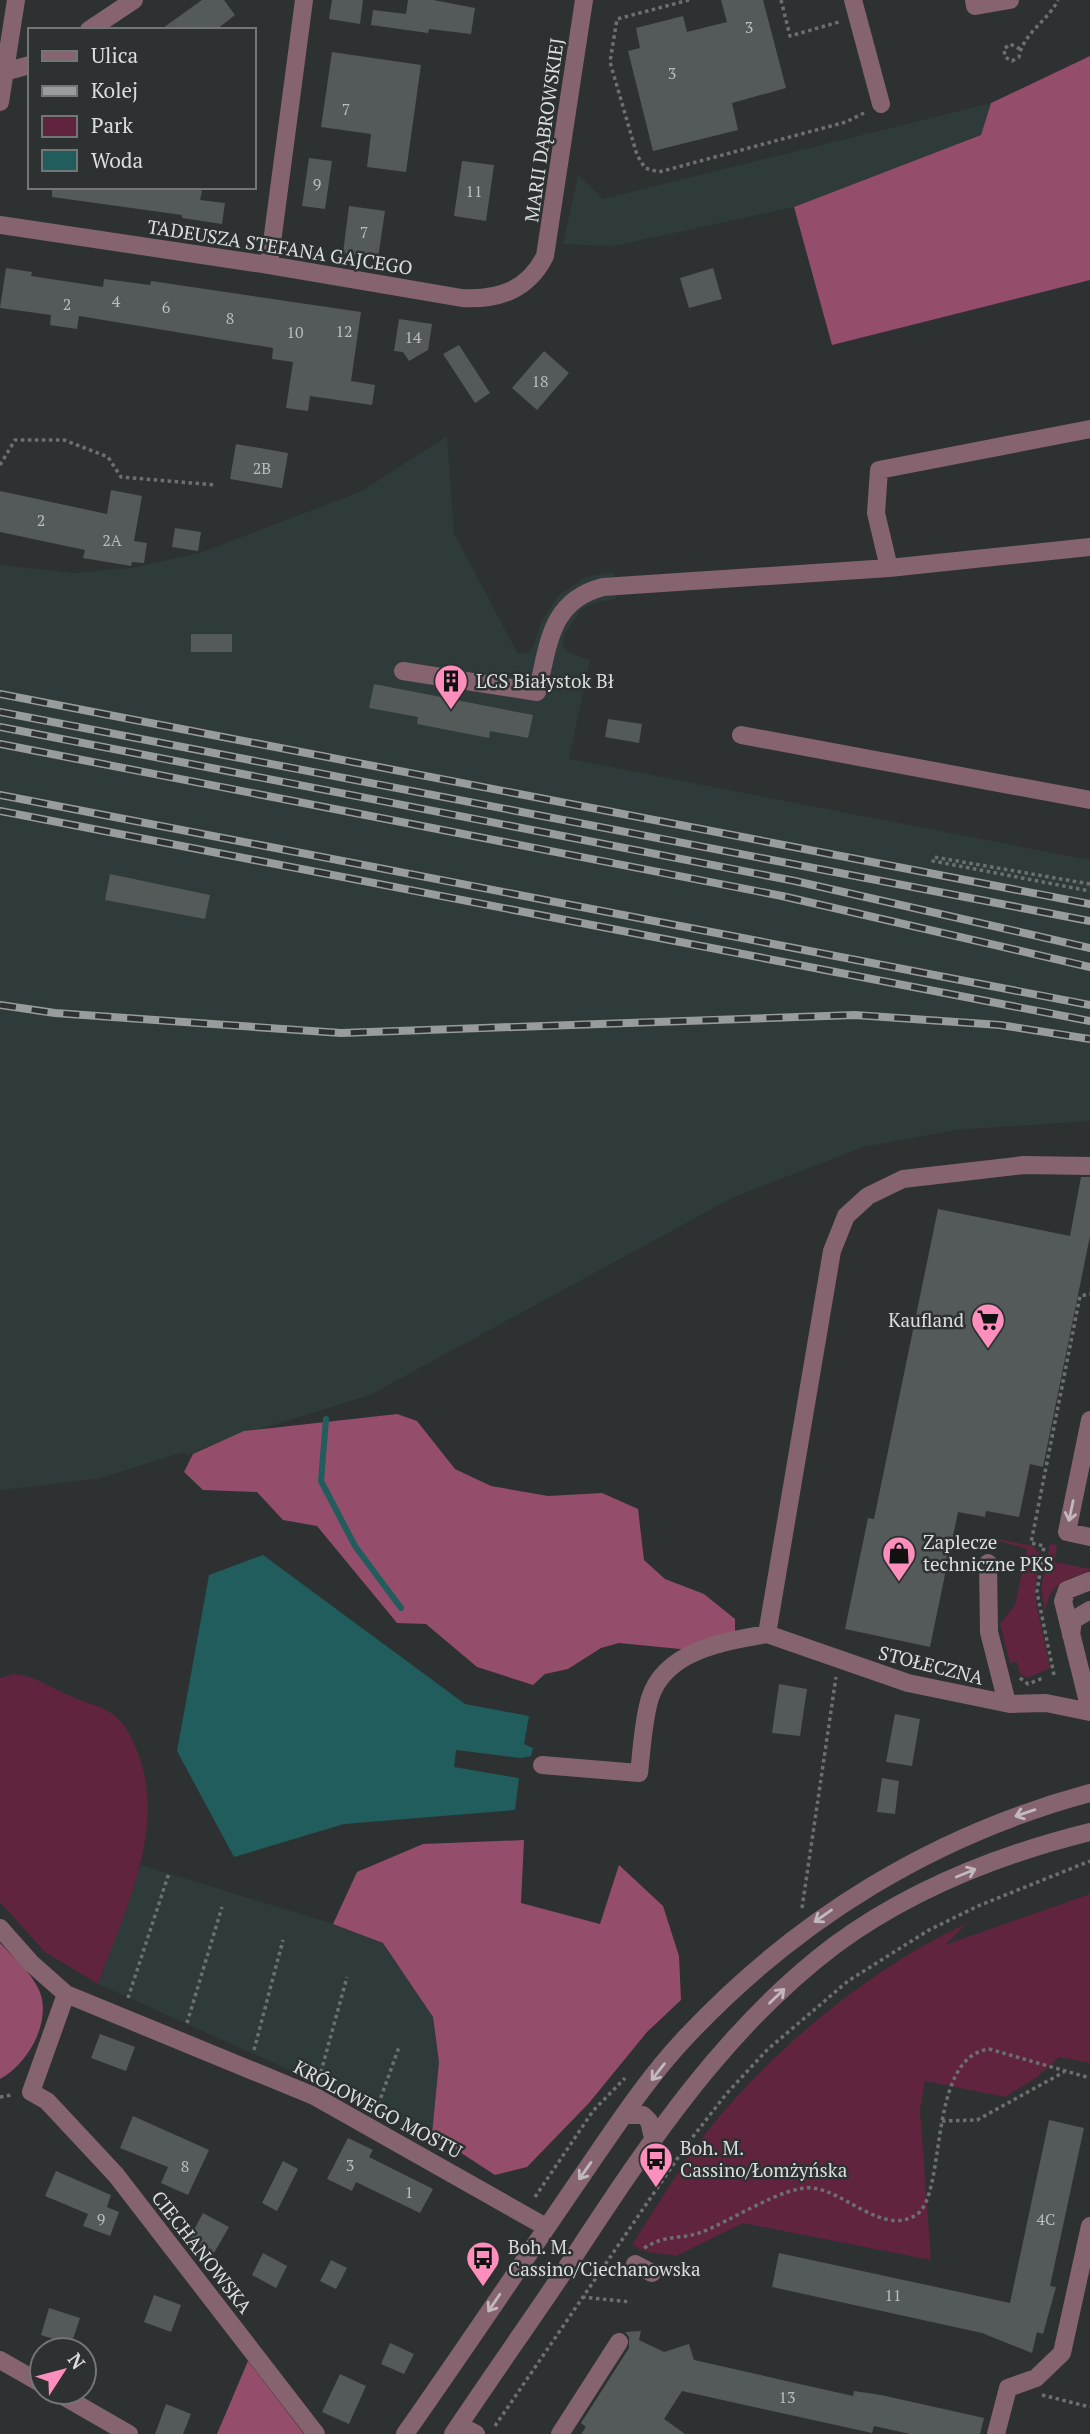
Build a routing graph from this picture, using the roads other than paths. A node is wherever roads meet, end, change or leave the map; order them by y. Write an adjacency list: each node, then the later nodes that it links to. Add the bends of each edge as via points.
1 (16, 0): 10 (street)
2 (134, 0): 8 (street)
3 (304, 0): 14 (street)
4 (584, 0): 15 (street, MARII DĄBROWSKIEJ, via 549,239)
5 (974, 0): 6 (street, via 975,6)
6 (1010, 0)
7 (855, 9): 12 (street)
8 (92, 28)
9 (28, 66): 10 (street)
10 (2, 73): 11 (street)
11 (0, 102)
12 (881, 104)
13 (0, 225): 14 (street, TADEUSZA STEFANA GAJCEGO)
14 (269, 265): 15 (street, TADEUSZA STEFANA GAJCEGO, via 479,299 524,285)
15 (541, 265)
16 (1090, 429): 18 (street, via 879,470 876,513)
17 (1090, 547): 18 (street)
18 (889, 568): 19 (street, via 595,589 569,603 556,620 537,692)
19 (403, 671)
20 (741, 736): 21 (street)
21 (1090, 800)
22 (1090, 1166): 30 (street, via 1024,1165 903,1179 868,1196 846,1216 832,1251)
23 (1090, 1420): 24 (street, one-way to 24, via 1067,1532)
24 (1090, 1537)
25 (988, 1563): 31 (street, via 989,1632)
26 (1090, 1581): 29 (street, via 1067,1590 1063,1601)
27 (1090, 1596): 29 (street, via 1077,1607)
28 (1090, 1610): 29 (street)
29 (1072, 1628): 32 (street)
30 (767, 1634): 31 (street, STOŁECZNA, via 908,1683); 33 (street, via 713,1643 671,1666 650,1696 639,1773)
31 (1007, 1703): 32 (street, STOŁECZNA, via 1046,1703)
32 (1090, 1711)
33 (542, 1765)
34 (1090, 1793): 38 (street, one-way to 38, via 948,1843 818,1920 759,1966 685,2037)
35 (1090, 1832): 39 (street, one-way to 35, via 728,2044 803,1972 854,1932 948,1880)
36 (0, 1928): 37 (street, KRÓLOWEGO MOSTU)
37 (66, 1994): 41 (street, KRÓLOWEGO MOSTU, via 314,2096); 50 (street, CIECHANOWSKA, via 31,2092 47,2101 116,2175)
38 (624, 2115): 39 (street, via 643,2115); 41 (street, one-way to 41)
39 (653, 2138): 48 (street)
40 (1090, 2226): 54 (street, via 1062,2353 1036,2378 1008,2388)
41 (547, 2227): 51 (street, one-way to 51)
42 (638, 2257): 43 (street)
43 (652, 2273)
44 (619, 2342): 53 (street)
45 (0, 2360): 46 (street)
46 (28, 2376)
47 (80, 2406): 49 (street)
48 (456, 2430): 52 (street)
49 (129, 2434)
50 (316, 2434)
51 (405, 2434)
52 (476, 2434)
53 (560, 2434)
54 (996, 2434)

